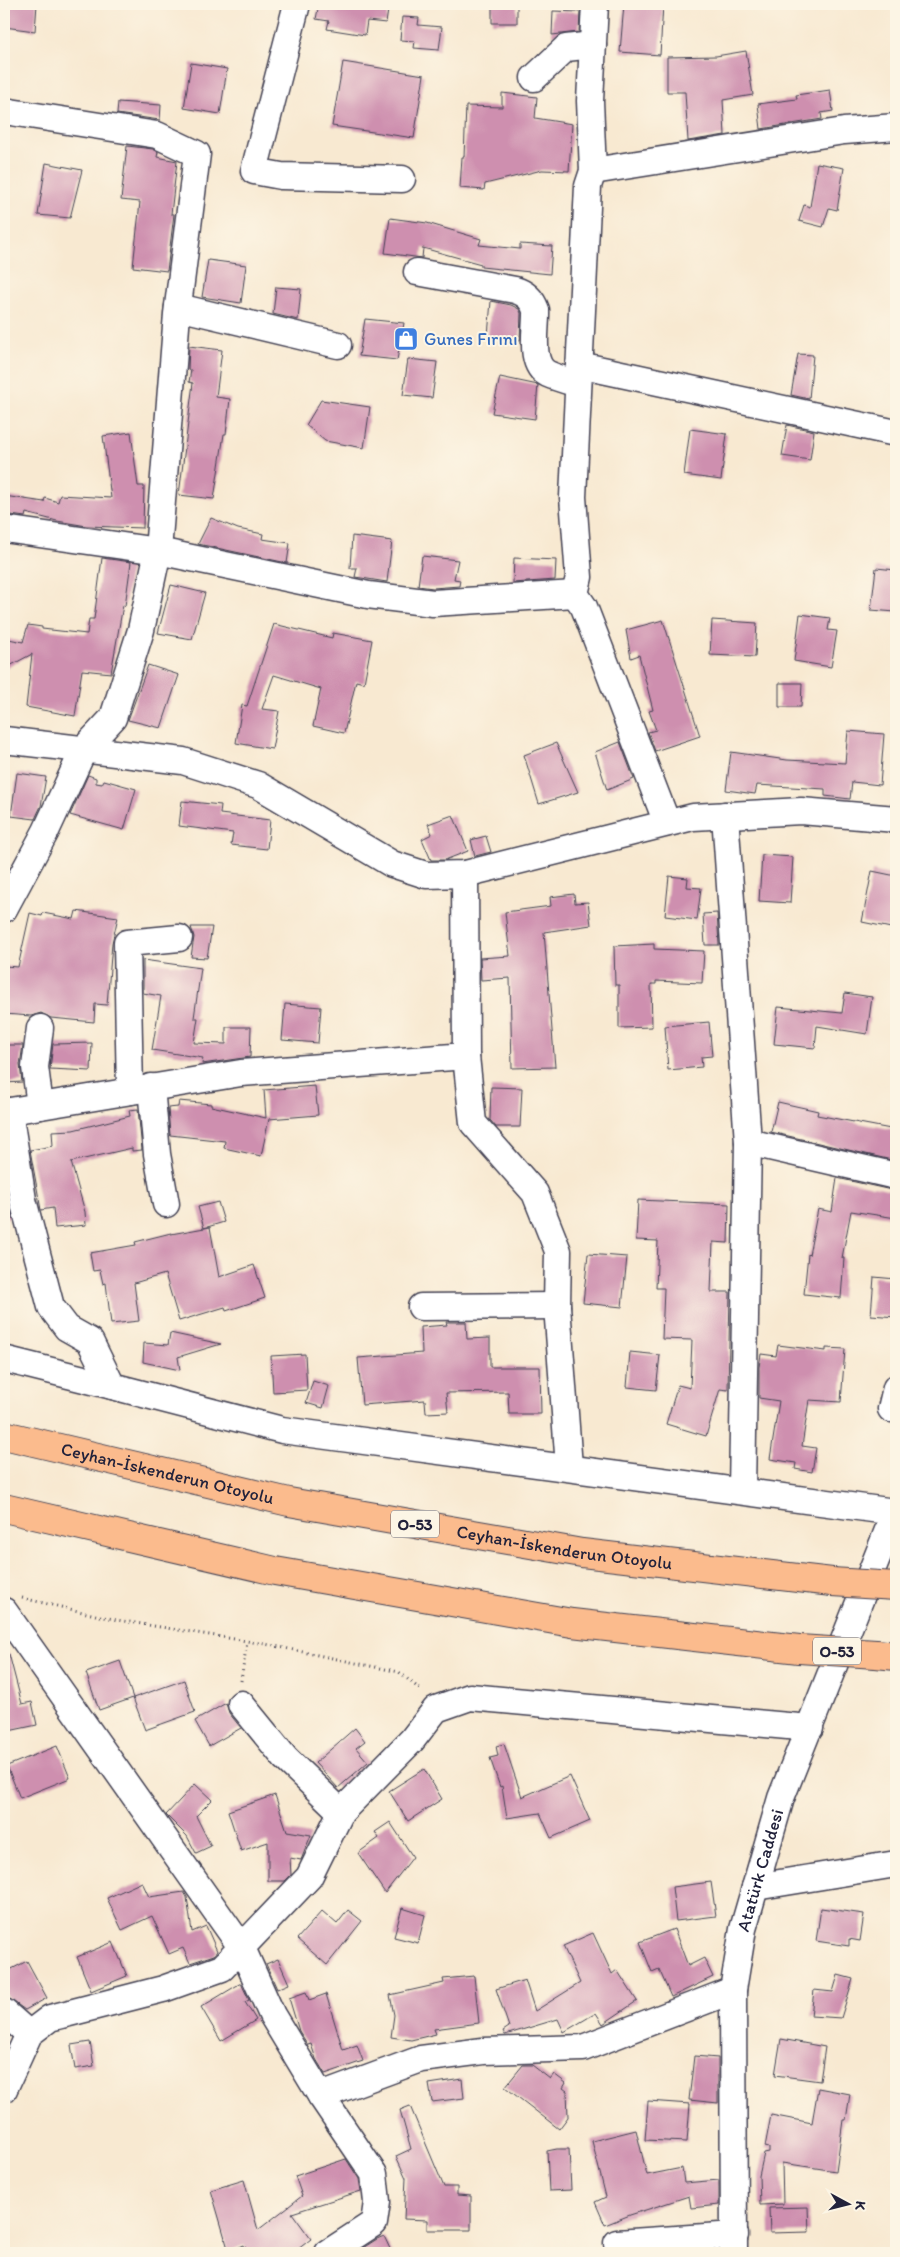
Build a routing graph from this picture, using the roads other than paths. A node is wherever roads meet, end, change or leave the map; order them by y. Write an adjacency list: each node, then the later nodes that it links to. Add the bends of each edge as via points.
1 (297, 4): 8 (street, via 254,170 281,176)
2 (595, 4): 3 (street)
3 (593, 45): 4 (street, via 566,48); 7 (street, via 590,101)
4 (534, 78)
5 (4, 111): 10 (street, via 156,135 197,154)
6 (896, 127): 7 (street, via 844,131)
7 (593, 171): 12 (street, via 588,186)
8 (402, 179)
9 (417, 272): 12 (street, via 526,294 536,310 539,366 548,373)
10 (178, 307): 11 (street); 15 (street)
11 (338, 345)
12 (579, 374): 13 (street); 16 (street, via 573,497 579,577)
13 (896, 433)
14 (4, 529): 15 (street)
15 (158, 551): 16 (street, via 368,594 433,603); 18 (street, via 141,630 113,718)
16 (576, 594): 21 (street, via 584,607)
17 (4, 740): 18 (street)
18 (84, 749): 22 (street, via 183,761 258,785 392,864 426,875); 23 (street, via 46,831)
19 (725, 815): 20 (street, via 801,811); 21 (street, via 693,817); 30 (street)
20 (896, 819)
21 (667, 824): 22 (street)
22 (465, 874): 26 (street)
23 (4, 909)
24 (179, 938): 27 (street, via 128,942)
25 (40, 1028): 28 (street, via 35,1066)
26 (466, 1056): 27 (street, via 241,1073); 33 (street, via 473,1123 534,1192 558,1251)
27 (141, 1089): 28 (street); 32 (street)
28 (40, 1106): 29 (street)
29 (6, 1112): 36 (street, via 23,1200 51,1307 67,1328 90,1341)
30 (748, 1142): 31 (street); 39 (street)
31 (896, 1176)
32 (166, 1204)
33 (557, 1306): 34 (street); 38 (street)
34 (421, 1308)
35 (4, 1359): 36 (street)
36 (112, 1386): 38 (street, via 282,1430)
37 (4, 1435): 42 (highway, Ceyhan-İskenderun Otoyolu / O-53, bridge, via 299,1504 582,1554 832,1582)
38 (569, 1467): 39 (street)
39 (742, 1490): 41 (street)
40 (4, 1508): 44 (highway, O-53, bridge, via 275,1571 572,1623)
41 (896, 1511): 46 (street, Atatürk Caddesi)
42 (896, 1586)
43 (8, 1603): 50 (street)
44 (886, 1655)
45 (241, 1704): 47 (street, via 284,1758)
46 (810, 1728): 47 (street, via 470,1697 436,1709 412,1740); 49 (street, Atatürk Caddesi, via 782,1798)
47 (341, 1812): 50 (street, via 309,1877)
48 (896, 1864): 49 (street)
49 (755, 1888): 51 (street, Atatürk Caddesi, via 743,1929)
50 (242, 1948): 53 (street, via 222,1968 163,1990 50,2018); 55 (street, via 272,2015)
51 (733, 1990): 55 (street, via 583,2048 483,2051 421,2059); 57 (street, Atatürk Caddesi)
52 (4, 2012): 53 (street)
53 (29, 2034): 54 (street)
54 (4, 2089)
55 (321, 2096): 58 (street, via 374,2174 377,2202 374,2223)
56 (617, 2242): 57 (street)
57 (734, 2244)
58 (328, 2253)

